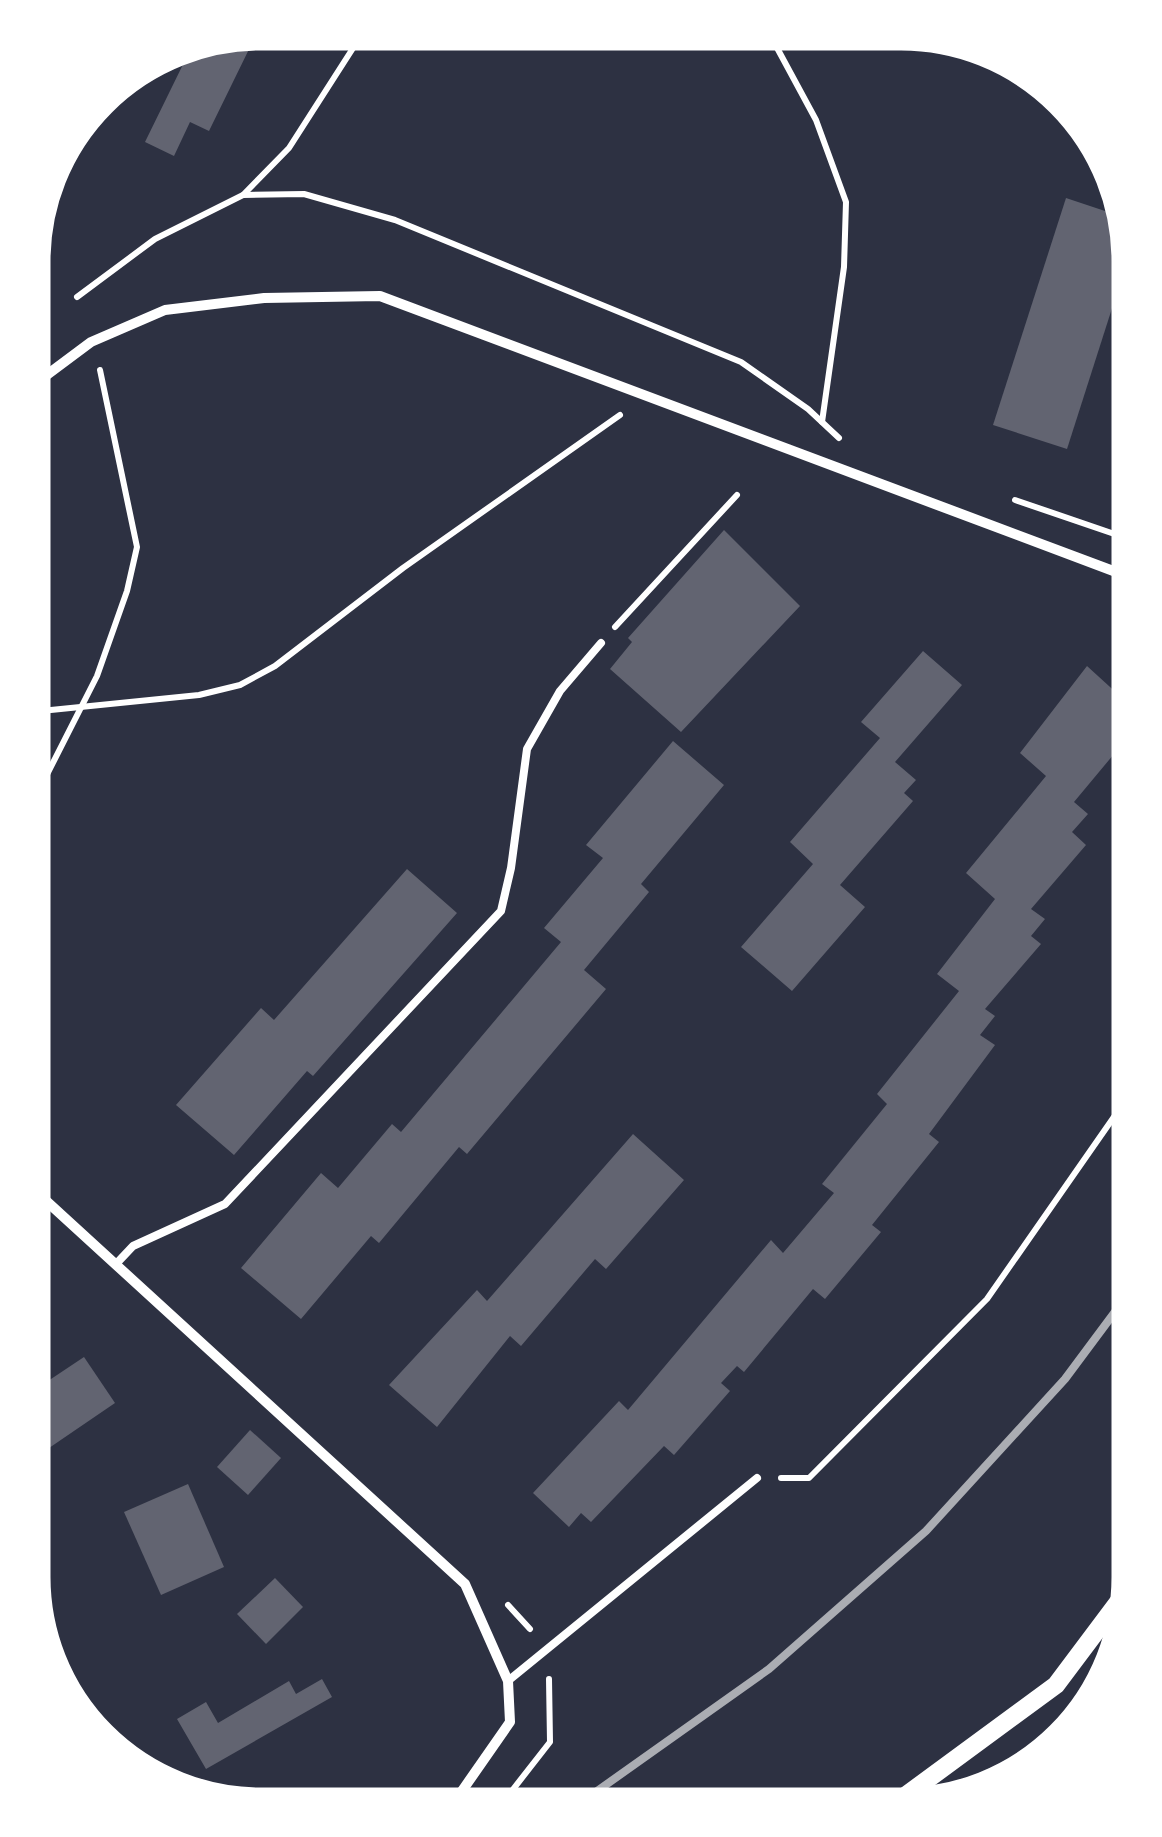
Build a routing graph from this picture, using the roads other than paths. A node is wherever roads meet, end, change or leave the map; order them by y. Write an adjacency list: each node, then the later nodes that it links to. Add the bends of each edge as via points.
1 (48, 374): 2 (street, via 92,342 164,310 264,298 380,296)
2 (1114, 571)
3 (601, 643): 5 (lane, via 560,691 528,749 501,911 225,1204 134,1246)
4 (48, 1203): 5 (street)
5 (116, 1264): 8 (street, via 464,1584)
6 (758, 1478): 8 (lane)
7 (1111, 1614): 9 (street, via 1056,1685)
8 (508, 1681): 10 (street, via 510,1722)
9 (916, 1789)
10 (463, 1790)

